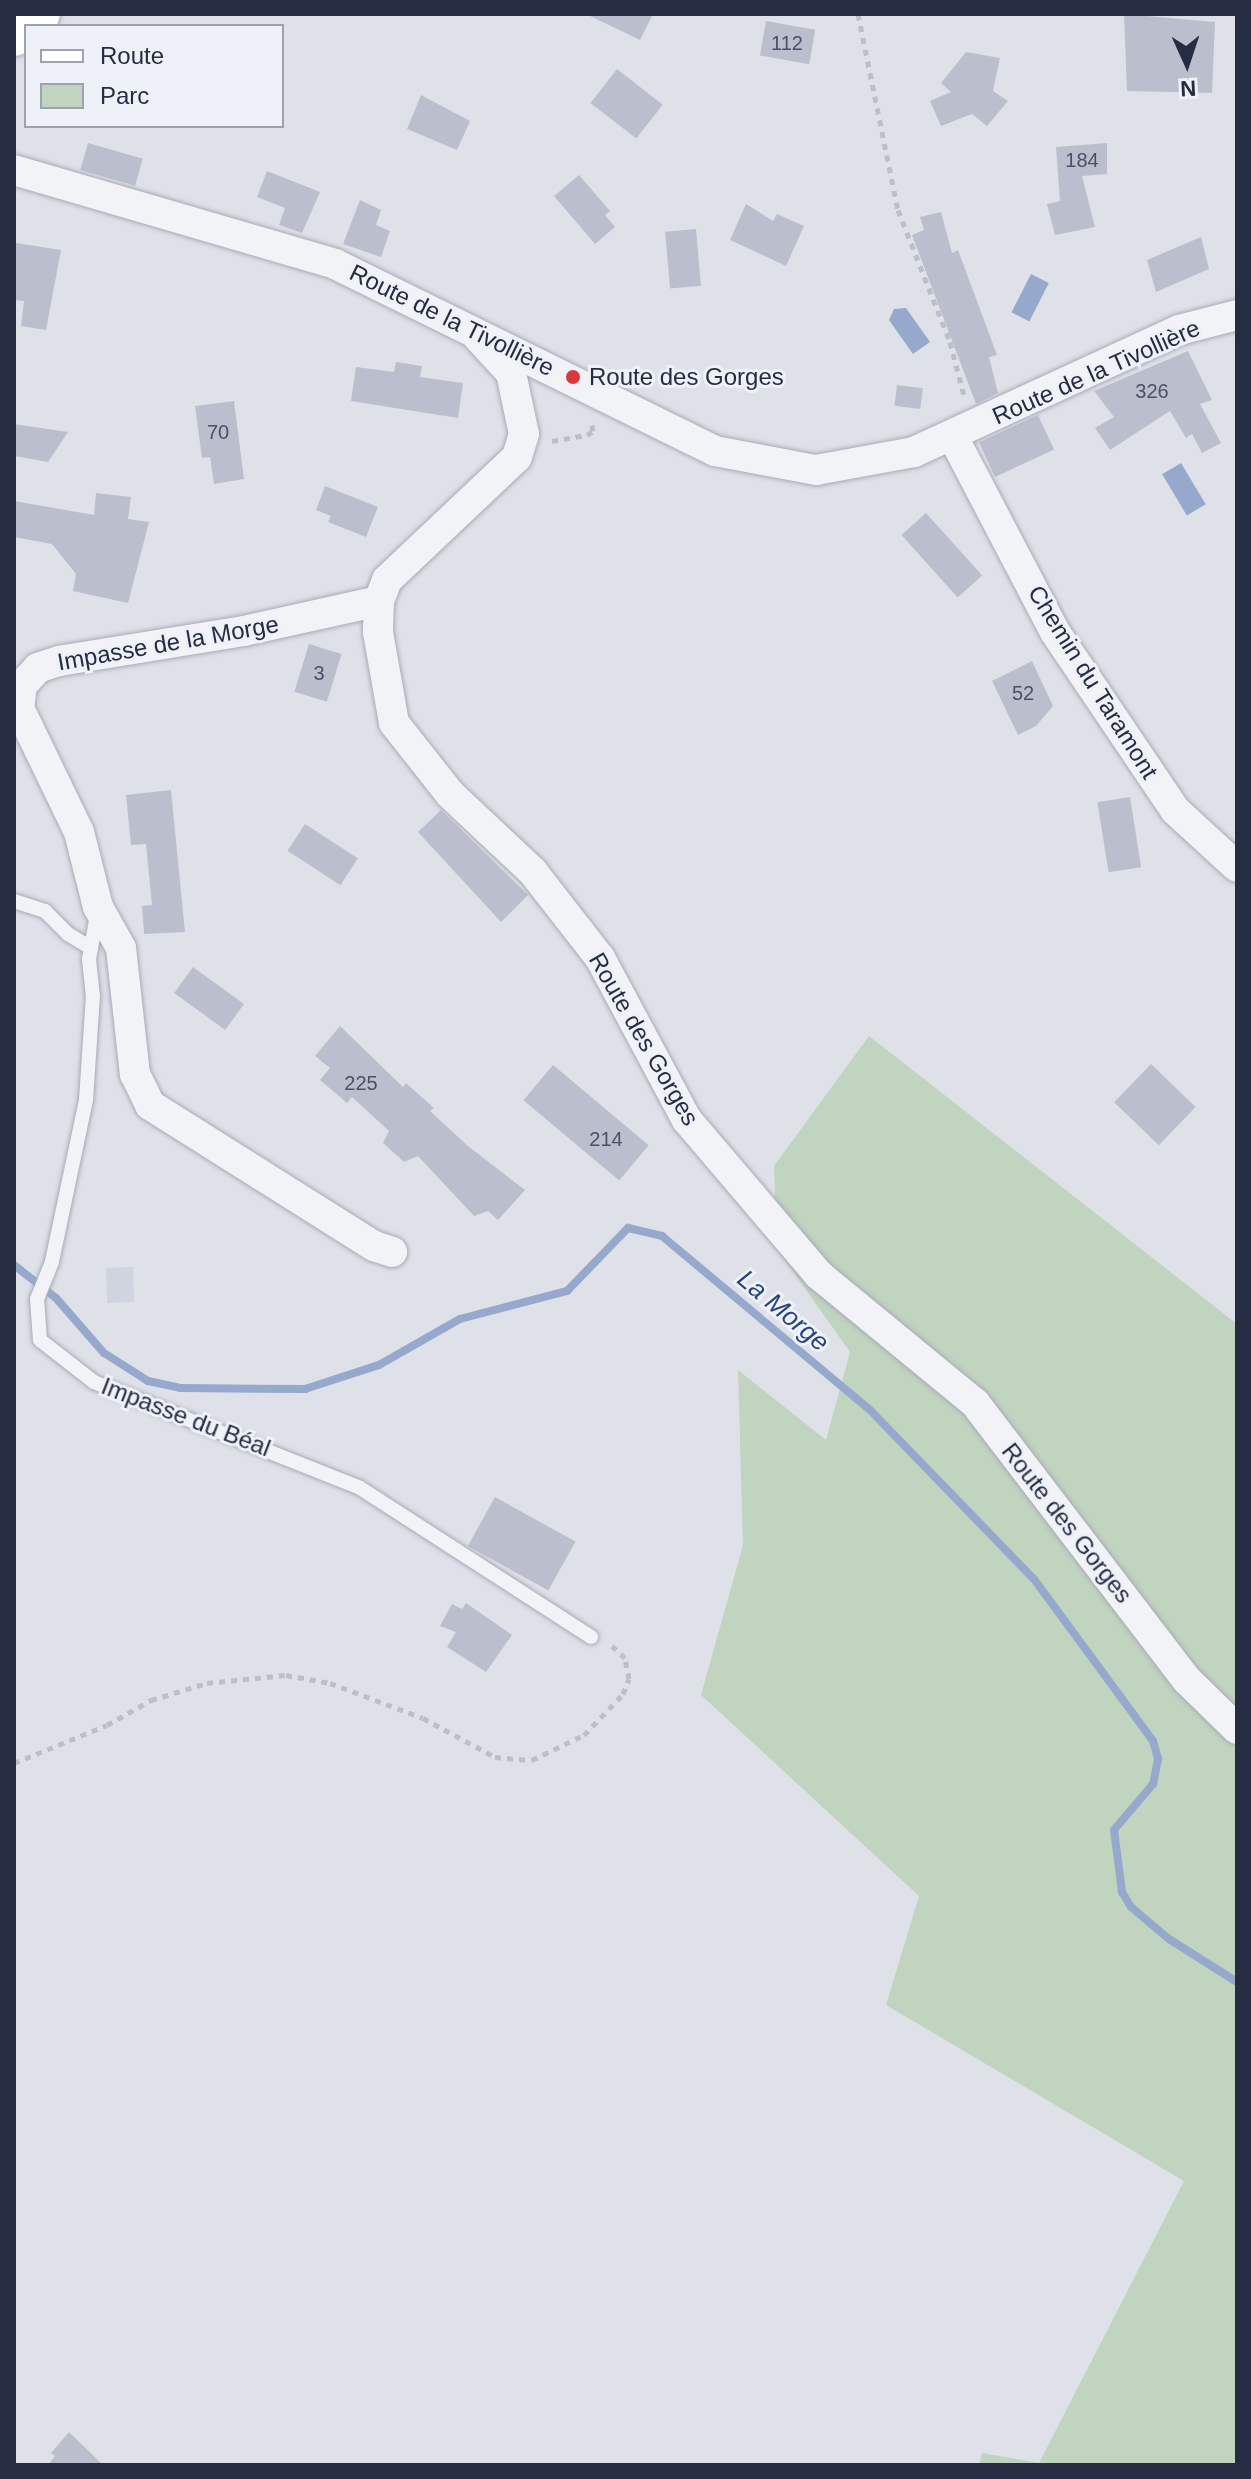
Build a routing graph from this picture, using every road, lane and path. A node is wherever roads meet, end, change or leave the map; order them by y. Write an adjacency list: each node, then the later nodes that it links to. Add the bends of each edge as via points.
1 (858, 14): 6 (path, via 898,210 950,342)
2 (14, 170): 4 (street, Route de la Tivollière, via 335,264)
3 (1237, 315): 6 (street, Route de la Tivollière, via 1179,330)
4 (478, 337): 5 (street, Route de la Tivollière); 7 (street, via 511,373 518,393 524,434)
5 (570, 375): 6 (street, Route de la Tivollière, via 715,451 816,470 914,452); 7 (path, via 558,390 567,405 590,418 593,431 555,439)
6 (962, 431): 9 (street, Chemin du Taramont, via 1055,632 1175,810)
7 (517, 457): 8 (street, via 402,561)
8 (379, 601): 11 (street, Impasse de la Morge, via 244,631 59,661 38,668 22,685 19,708 79,832); 15 (street, Route des Gorges, via 380,664 394,723 450,794 533,872 600,958 687,1120 819,1275 975,1403 1187,1680)
9 (1237, 867)
10 (14, 901): 12 (lane, via 45,911)
11 (98, 907): 12 (lane, Impasse du Béal); 13 (street, Impasse de la Morge, via 121,948 135,1074 150,1105 374,1246)
12 (91, 948): 14 (lane, Impasse du Béal, via 86,1100 52,1262 37,1299 40,1340 94,1382 360,1488)
13 (392, 1252)
14 (591, 1637): 16 (path, via 616,1646 625,1658 629,1679 623,1694 584,1735 532,1760 495,1757 423,1718 330,1683 286,1675 207,1683 151,1700 107,1725)
15 (1237, 1729)
16 (14, 1763)

